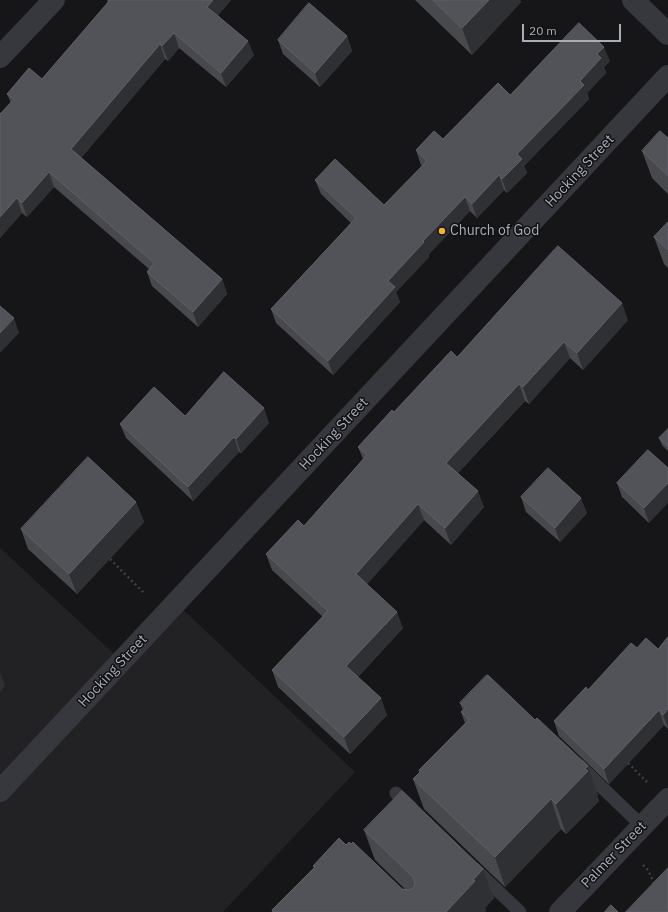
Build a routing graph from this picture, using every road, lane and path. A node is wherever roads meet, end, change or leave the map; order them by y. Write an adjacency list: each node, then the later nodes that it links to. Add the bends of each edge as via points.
1 (54, 0): 4 (street)
2 (632, 0): 3 (street)
3 (668, 34)
4 (0, 57)
5 (668, 76): 11 (street, Hocking Street)
6 (110, 559): 7 (path)
7 (148, 596)
8 (572, 760): 15 (lane)
9 (628, 763): 10 (path)
10 (649, 784)
11 (0, 791)
12 (396, 793): 14 (lane)
13 (668, 799): 15 (street, Palmer Street)
14 (418, 814)
15 (642, 826): 20 (street, Palmer Street)
16 (464, 858): 19 (lane)
17 (638, 860): 18 (path, via 648,870)
18 (657, 888)
19 (520, 912)
20 (560, 912)

